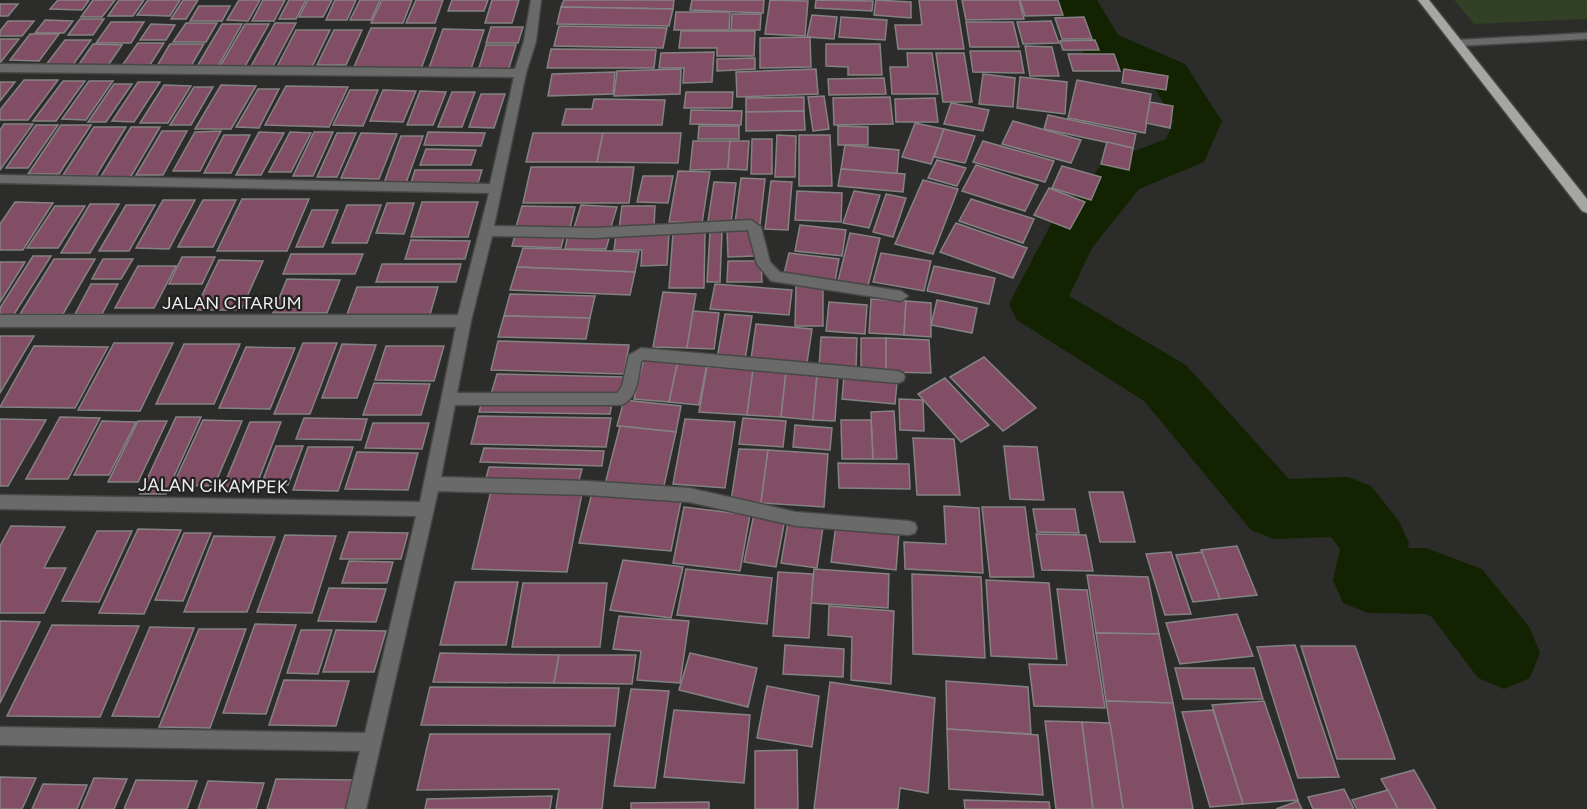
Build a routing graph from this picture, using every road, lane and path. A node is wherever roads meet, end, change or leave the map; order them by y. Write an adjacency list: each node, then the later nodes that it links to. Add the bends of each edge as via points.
1 (536, 0): 6 (street)
2 (1423, 0): 4 (main road)
3 (1587, 36): 4 (street)
4 (1457, 43): 9 (main road)
5 (0, 68): 6 (street)
6 (520, 73): 8 (street)
7 (0, 179): 8 (street)
8 (496, 189): 10 (street)
9 (1587, 208)
10 (488, 231): 11 (street, via 594,233 751,225 764,264 776,277); 13 (street)
11 (901, 296)
12 (0, 321): 13 (street, JALAN CITARUM)
13 (464, 321): 15 (street)
14 (898, 376): 15 (street, via 641,354 634,359 628,388 621,399)
15 (449, 399): 16 (street)
16 (432, 484): 18 (street); 19 (street, via 689,495 796,519)
17 (0, 502): 18 (street, JALAN CIKAMPEK)
18 (425, 509): 21 (street)
19 (909, 528)
20 (0, 736): 21 (street)
21 (372, 742): 22 (street)
22 (356, 809)

